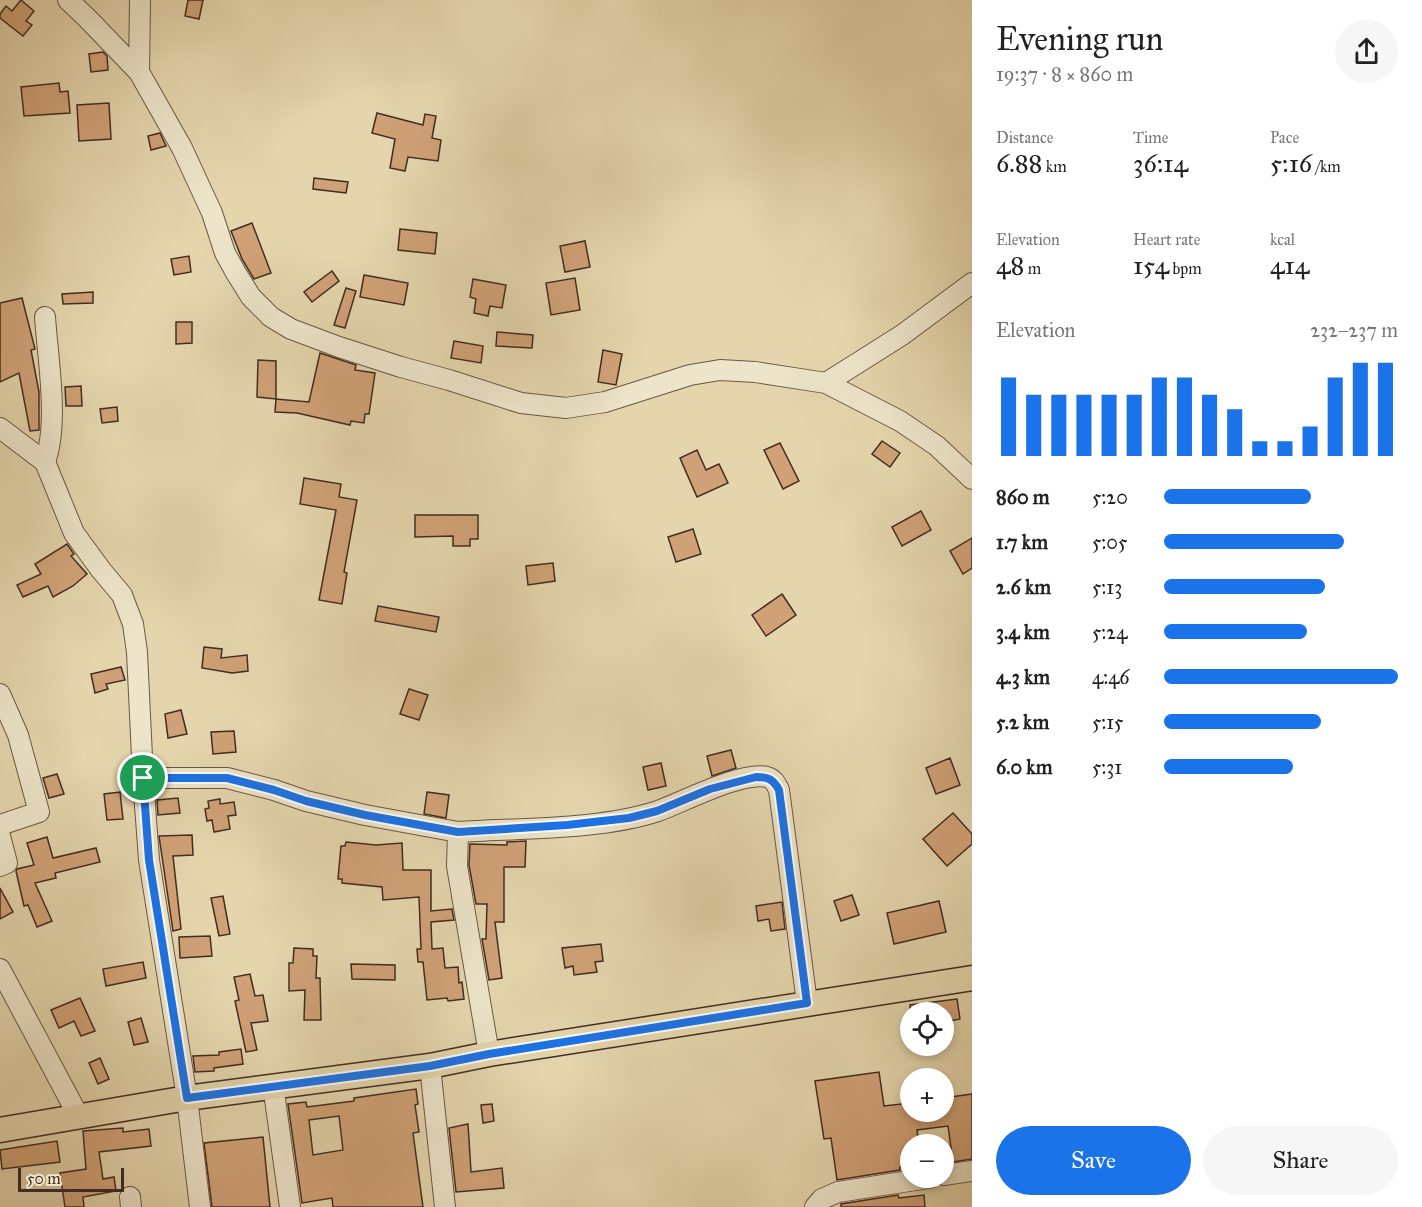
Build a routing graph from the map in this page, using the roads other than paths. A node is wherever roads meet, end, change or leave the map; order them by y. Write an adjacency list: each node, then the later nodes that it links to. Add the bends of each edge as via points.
1 (68, 0): 3 (street)
2 (140, 0): 3 (street)
3 (139, 72): 6 (street, via 182,148 236,273 251,297 271,317 291,329 521,404 566,408 605,402 690,375 720,370)
4 (972, 283): 6 (street, via 902,335)
5 (45, 317): 8 (street, via 52,416 50,450)
6 (826, 383): 9 (street, via 900,421 938,446)
7 (0, 428): 8 (street)
8 (45, 462): 11 (street, via 74,533 122,595 134,624)
9 (972, 479)
10 (0, 694): 12 (street, via 18,735 39,812)
11 (143, 778): 13 (street, via 227,778 365,815); 22 (street, via 149,860)
12 (0, 825)
13 (458, 832): 18 (street, via 629,818 731,782 769,778 779,790); 19 (street, via 457,866)
14 (0, 836): 15 (street, via 7,863)
15 (0, 866)
16 (0, 969): 23 (street)
17 (972, 978): 18 (main road)
18 (807, 1003): 19 (main road)
19 (489, 1054): 20 (main road)
20 (430, 1066): 21 (main road); 30 (street)
21 (273, 1085): 22 (main road); 29 (street)
22 (187, 1098): 23 (main road); 28 (street)
23 (79, 1117): 24 (main road)
24 (0, 1130)
25 (972, 1171): 26 (street)
26 (954, 1174)
27 (900, 1182): 31 (street, via 838,1192)
28 (200, 1207)
29 (290, 1207)
30 (445, 1207)
31 (815, 1207)

